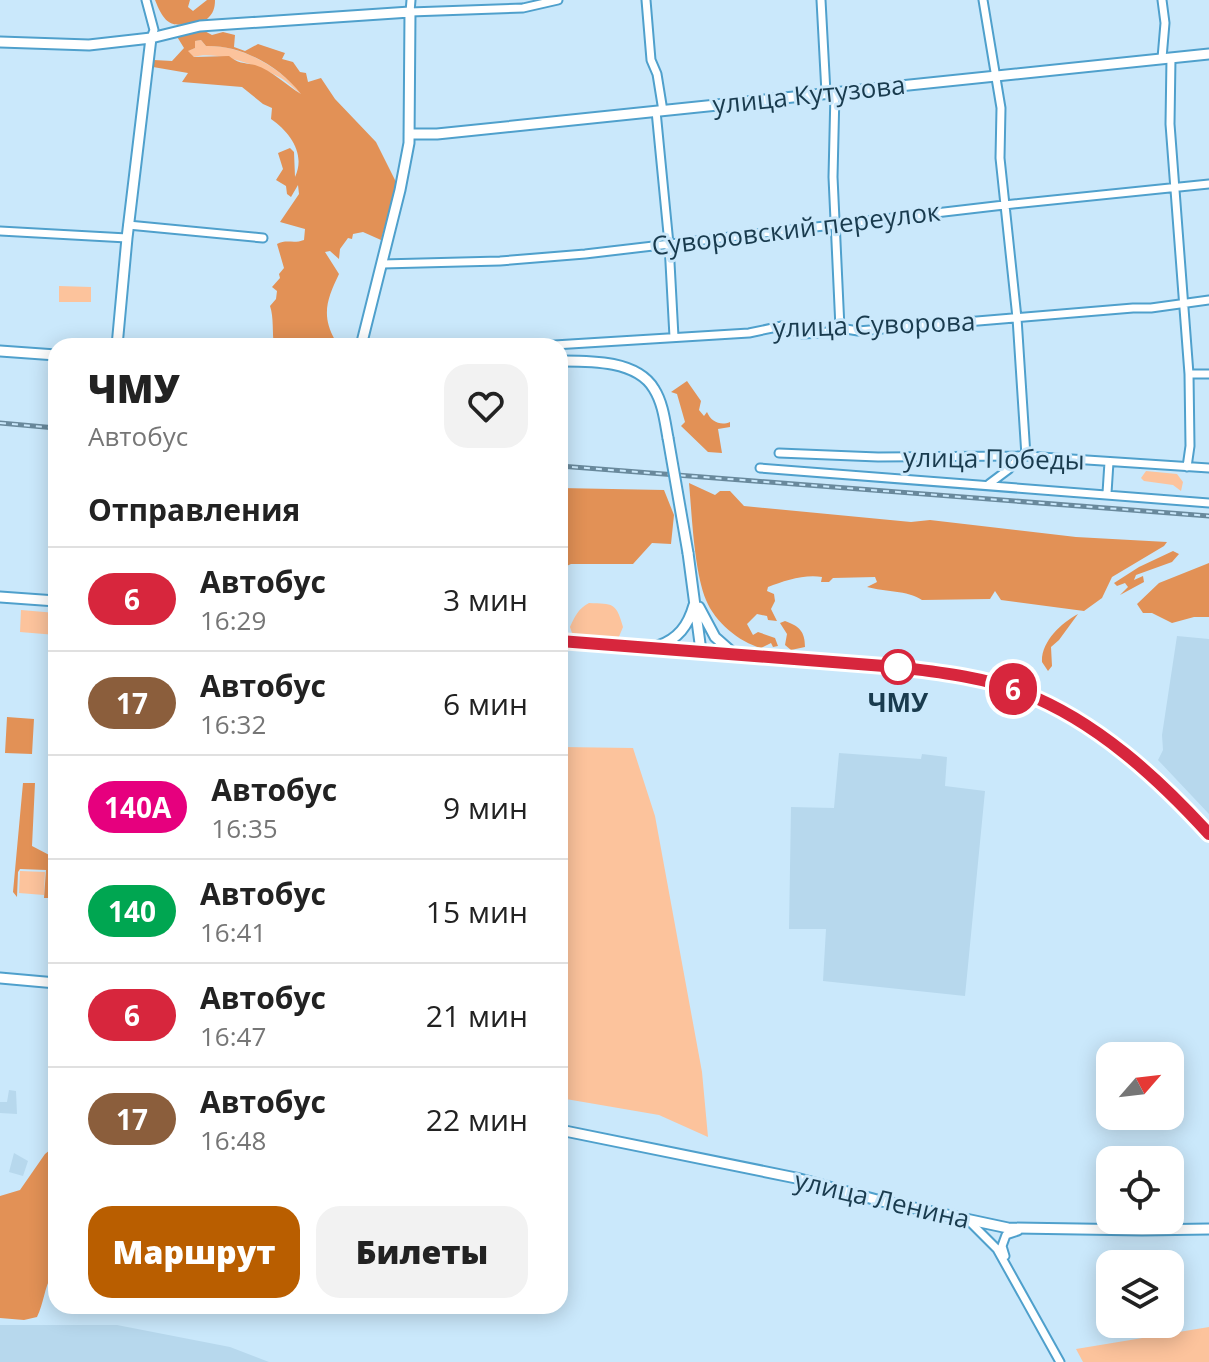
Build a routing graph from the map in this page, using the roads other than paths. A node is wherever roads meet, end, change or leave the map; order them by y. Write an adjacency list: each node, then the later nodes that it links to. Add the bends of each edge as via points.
1 (146, 0): 9 (street, via 154,30)
2 (411, 0): 8 (street)
3 (558, 0): 8 (street, via 523,8)
4 (646, 0): 15 (street)
5 (821, 0): 14 (street)
6 (983, 0): 13 (street)
7 (1162, 0): 12 (street)
8 (410, 12): 9 (street, via 200,26); 16 (street)
9 (151, 38): 10 (street, via 89,45); 20 (street)
10 (0, 42)
11 (1209, 54): 12 (street, улица Кутузова)
12 (1167, 58): 13 (street, улица Кутузова); 18 (street)
13 (994, 75): 14 (street, улица Кутузова); 19 (street, via 1001,108)
14 (830, 92): 15 (street, улица Кутузова); 21 (street)
15 (660, 111): 16 (street, улица Кутузова); 25 (street)
16 (409, 134): 26 (street)
17 (1209, 184): 18 (street, Суворовский переулок)
18 (1175, 188): 19 (street, Суворовский переулок); 28 (street)
19 (1004, 205): 21 (street, Суворовский переулок); 29 (street)
20 (128, 225): 23 (street); 24 (street)
21 (837, 225): 25 (street, Суворовский переулок); 30 (street)
22 (0, 231): 23 (street)
23 (127, 238): 32 (street)
24 (263, 238)
25 (669, 244): 26 (street, Суворовский переулок, via 514,260); 31 (street)
26 (382, 264): 33 (street)
27 (1209, 300): 28 (street, улица Суворова)
28 (1185, 303): 29 (street, улица Суворова); 38 (street)
29 (1017, 318): 30 (street, улица Суворова, via 858,331); 41 (street)
30 (840, 328): 31 (street, улица Суворова, via 802,334 782,326)
31 (674, 337): 34 (street, улица Суворова)
32 (118, 338)
33 (363, 338)
34 (568, 344)
35 (0, 351): 36 (street)
36 (48, 354)
37 (568, 362): 52 (street, bridge, via 614,365 646,378 655,390)
38 (1189, 374): 39 (street); 44 (street)
39 (1209, 374)
40 (779, 453): 42 (street, улица Победы)
41 (1023, 456): 42 (street, улица Победы); 43 (street, улица Победы); 48 (street)
42 (878, 457): 47 (street)
43 (1109, 462): 44 (street, улица Победы); 49 (street)
44 (1187, 467): 46 (street, улица Победы)
45 (760, 468): 47 (street)
46 (1209, 468)
47 (875, 476): 48 (street)
48 (989, 484): 49 (street)
49 (1107, 493): 50 (street)
50 (1209, 503)
51 (0, 597): 53 (street)
52 (695, 598): 55 (street, via 677,637); 56 (street); 57 (street, via 715,637)
53 (48, 600)
54 (568, 642): 55 (street)
55 (653, 648): 56 (street)
56 (701, 651): 57 (street)
57 (735, 654): 58 (street, via 921,670 1021,692 1107,741 1166,788)
58 (1209, 834)
59 (0, 978): 60 (street)
60 (48, 982)
61 (568, 1132): 62 (street, улица Ленина, via 796,1178)
62 (969, 1221): 63 (street, улица Ленина); 65 (street)
63 (1023, 1229): 64 (street, улица Ленина); 65 (street, via 1006,1235 1002,1246)
64 (1209, 1229)
65 (1008, 1266): 66 (street)
66 (1060, 1362)

